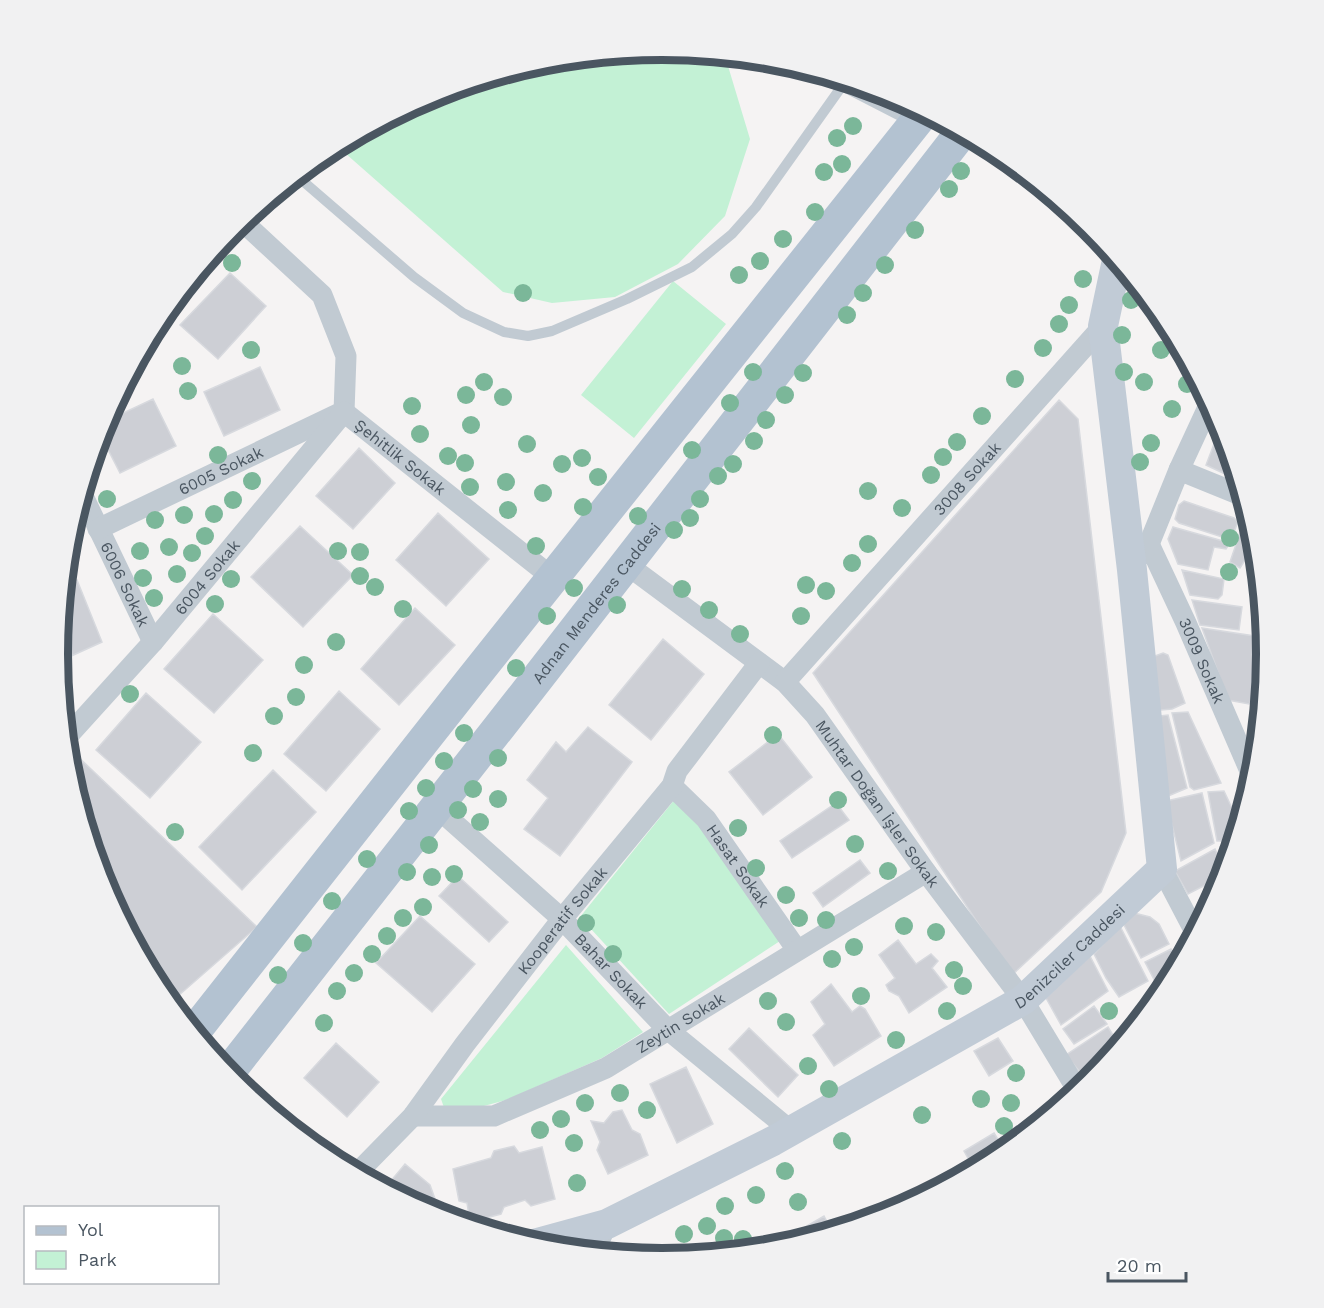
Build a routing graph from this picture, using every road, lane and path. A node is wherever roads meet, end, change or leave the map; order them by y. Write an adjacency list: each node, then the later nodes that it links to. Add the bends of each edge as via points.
1 (841, 88): 6 (lane, via 756,207 732,234 692,267 552,331 528,336 504,332 463,313 414,277)
2 (879, 101): 3 (lane)
3 (907, 113)
4 (919, 118): 19 (main road)
5 (957, 139): 17 (main road, Adnan Menderes Caddesi)
6 (303, 181)
7 (249, 227): 10 (street, Şehitlik Sokak, via 322,295 346,356)
8 (1115, 269): 9 (main road, 3008 Sokak)
9 (1103, 326): 18 (main road); 22 (street, 3008 Sokak)
10 (344, 412): 15 (street, 6005 Sokak); 19 (street, Şehitlik Sokak); 20 (street, 6004 Sokak)
11 (1205, 414): 12 (street)
12 (1179, 470): 13 (street); 16 (street)
13 (1233, 491)
14 (87, 505): 15 (street, 6006 Sokak)
15 (98, 529): 20 (street, 6006 Sokak)
16 (1149, 544): 18 (street); 24 (street, 3009 Sokak)
17 (626, 564): 21 (street, Muhtar Doğan İşler Sokak); 26 (main road, Adnan Menderes Caddesi)
18 (1132, 570): 27 (main road)
19 (553, 578): 33 (main road)
20 (153, 642): 23 (street, 6004 Sokak)
21 (759, 663): 22 (street, Muhtar Doğan İşler Sokak); 25 (street, Kooperatif Sokak, via 677,771)
22 (785, 682): 28 (street, Muhtar Doğan İşler Sokak, via 815,715)
23 (73, 730)
24 (1246, 762)
25 (672, 786): 29 (street, Kooperatif Sokak); 31 (street, Hasat Sokak, via 706,819)
26 (436, 807): 29 (street, Bahar Sokak); 35 (main road, Adnan Menderes Caddesi)
27 (1162, 869): 30 (street); 32 (main road, Denizciler Caddesi)
28 (926, 872): 31 (street, Zeytin Sokak); 32 (street, Muhtar Doğan İşler Sokak)
29 (562, 919): 34 (street, Bahar Sokak); 37 (street, Kooperatif Sokak)
30 (1191, 924)
31 (796, 950): 34 (street, Zeytin Sokak)
32 (1023, 1000): 36 (street, Muhtar Doğan İşler Sokak); 38 (main road, Denizciler Caddesi)
33 (199, 1026)
34 (667, 1029): 37 (street, Zeytin Sokak, via 606,1068 494,1116); 38 (street, Bahar Sokak)
35 (234, 1066)
36 (1073, 1083)
37 (413, 1116): 39 (street, Kooperatif Sokak)
38 (790, 1130): 40 (main road, Denizciler Caddesi)
39 (363, 1167)
40 (607, 1224): 41 (main road, Denizciler Caddesi); 42 (street)
41 (555, 1238)
42 (598, 1244)

